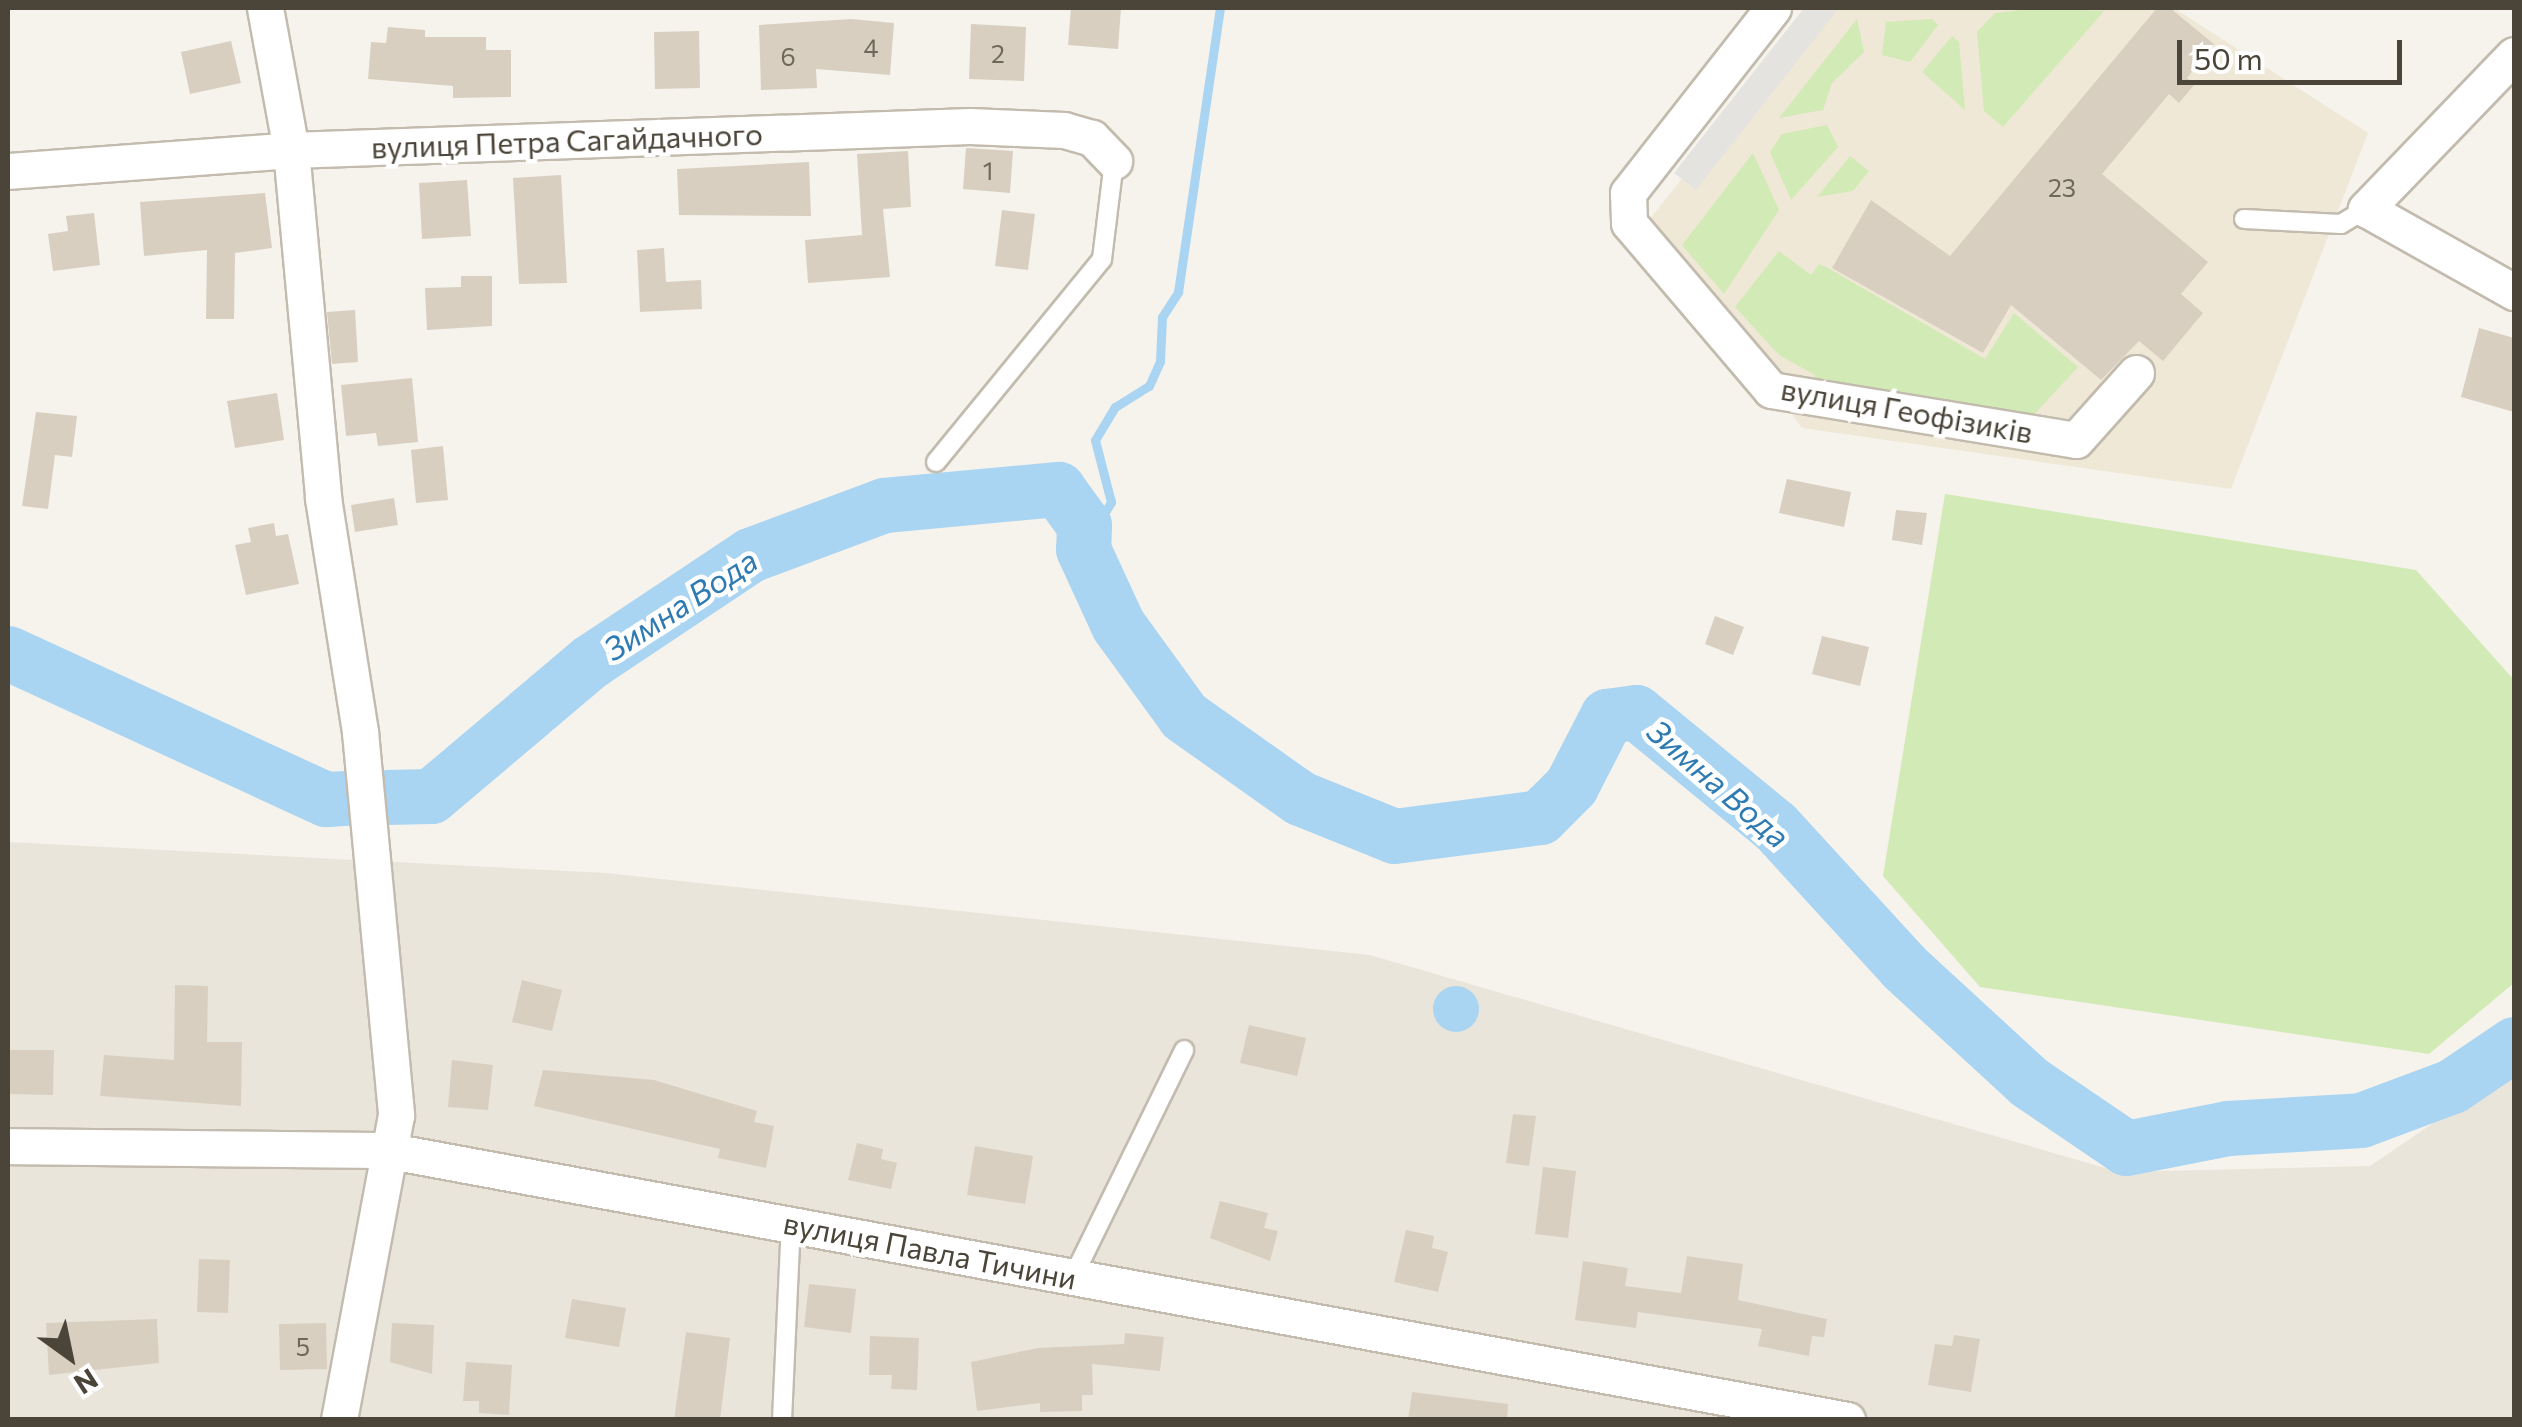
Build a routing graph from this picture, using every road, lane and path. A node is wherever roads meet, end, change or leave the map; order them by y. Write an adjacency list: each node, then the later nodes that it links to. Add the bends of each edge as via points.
1 (265, 8): 4 (street)
2 (1773, 8): 10 (street, вулиця Геофізиків, via 1628,193 1628,223 1771,390 2076,440)
3 (2514, 55): 7 (street)
4 (291, 150): 5 (street, вулиця Петра Сагайдачного, via 970,126 1064,130 1092,138); 6 (street, вулиця Петра Сагайдачного); 14 (street, via 323,498 370,842 396,1115)
5 (1114, 161): 11 (lane, via 1102,259)
6 (8, 171)
7 (2366, 209): 8 (lane, via 2341,224); 9 (street)
8 (2244, 219)
9 (2514, 292)
10 (2136, 373)
11 (936, 462)
12 (1184, 1050): 16 (lane)
13 (8, 1146): 14 (street, вулиця Павла Тичини)
14 (385, 1150): 15 (street, вулиця Павла Тичини); 17 (street)
15 (791, 1221): 16 (street, вулиця Павла Тичини); 18 (lane)
16 (1072, 1279): 19 (street, вулиця Павла Тичини)
17 (338, 1420)
18 (782, 1420)
19 (1846, 1420)

